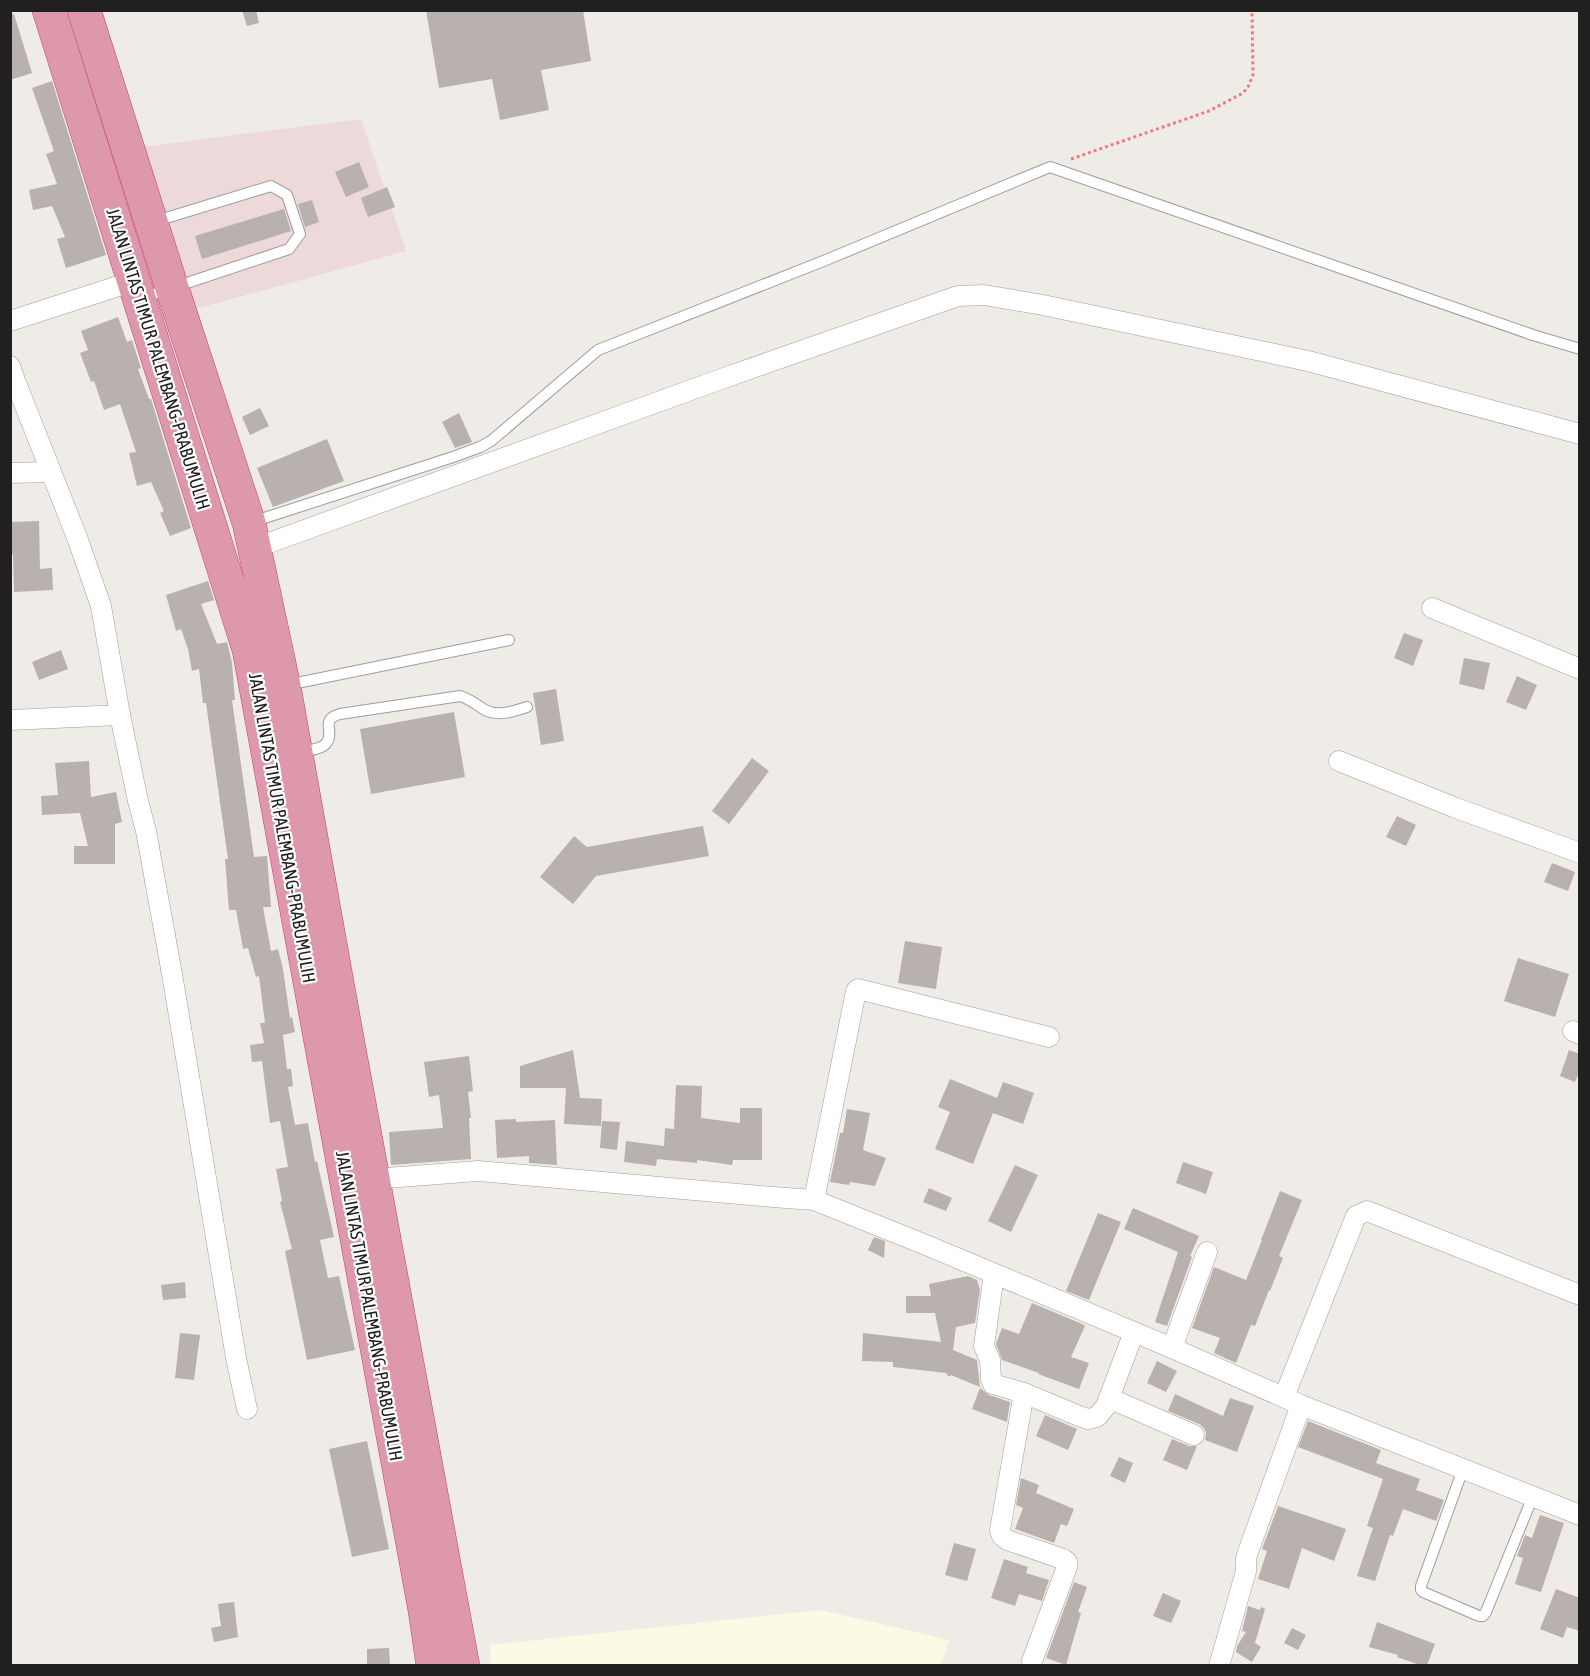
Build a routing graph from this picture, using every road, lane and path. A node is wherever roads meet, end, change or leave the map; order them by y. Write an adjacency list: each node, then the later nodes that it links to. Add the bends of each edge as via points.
1 (49, 10): 5 (highway, JALAN LINTAS TIMUR PALEMBANG-PRABUMULIH)
2 (84, 10): 5 (highway, JALAN LINTAS TIMUR PALEMBANG-PRABUMULIH)
3 (1252, 10): 4 (path, via 1253,75 1242,93 1209,111)
4 (1050, 167): 9 (lane); 14 (lane, via 598,350 480,447)
5 (135, 227): 6 (highway, JALAN LINTAS TIMUR PALEMBANG-PRABUMULIH); 6 (lane, via 271,186 287,195 300,234 289,249); 7 (highway, JALAN LINTAS TIMUR PALEMBANG-PRABUMULIH)
6 (172, 288): 7 (lane); 14 (highway, JALAN LINTAS TIMUR PALEMBANG-PRABUMULIH)
7 (136, 290): 8 (street); 42 (highway, JALAN LINTAS TIMUR PALEMBANG-PRABUMULIH, via 249,650)
8 (14, 320)
9 (1580, 350)
10 (12, 377): 12 (street)
11 (1580, 434): 14 (street, via 1308,361 1043,305 984,295 958,296)
12 (51, 472): 13 (street); 20 (street, via 101,606)
13 (10, 473)
14 (252, 535): 18 (highway, JALAN LINTAS TIMUR PALEMBANG-PRABUMULIH)
15 (1432, 608): 17 (street)
16 (509, 640): 18 (lane)
17 (1580, 669)
18 (284, 686): 22 (highway, JALAN LINTAS TIMUR PALEMBANG-PRABUMULIH)
19 (527, 707): 22 (lane, via 492,712 460,696 340,714 329,720 328,742)
20 (120, 715): 21 (street); 36 (street, via 150,853)
21 (10, 720)
22 (296, 753): 26 (highway, JALAN LINTAS TIMUR PALEMBANG-PRABUMULIH)
23 (1339, 760): 24 (street)
24 (1580, 853)
25 (1049, 1037): 27 (street, via 858,989)
26 (373, 1179): 27 (street, via 478,1171); 43 (highway, JALAN LINTAS TIMUR PALEMBANG-PRABUMULIH)
27 (814, 1200): 29 (street)
28 (1207, 1252): 32 (street)
29 (994, 1274): 31 (street); 33 (street, via 984,1341 992,1366 991,1379)
30 (1580, 1295): 35 (street, via 1367,1211 1356,1216)
31 (1134, 1332): 32 (street); 34 (street)
32 (1172, 1348): 35 (street)
33 (1024, 1393): 34 (street, via 1088,1419 1102,1413); 41 (street, via 1000,1530 1007,1540 1067,1563)
34 (1109, 1398): 37 (street)
35 (1292, 1401): 38 (street); 44 (street)
36 (247, 1409)
37 (1194, 1435)
38 (1463, 1468): 39 (street); 39 (lane, via 1421,1590 1479,1616 1486,1612)
39 (1533, 1496): 40 (street)
40 (1580, 1515)
41 (1032, 1661)
42 (433, 1665)
43 (463, 1665)
44 (1219, 1665)

